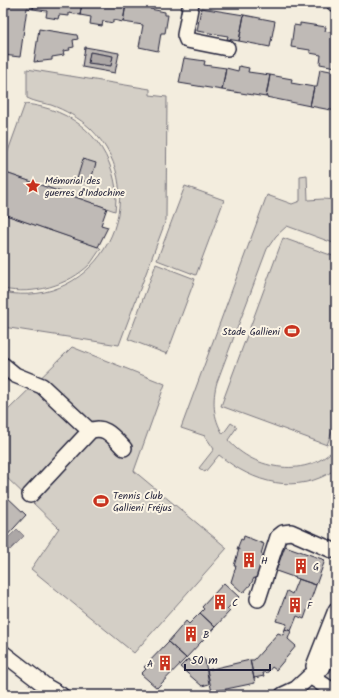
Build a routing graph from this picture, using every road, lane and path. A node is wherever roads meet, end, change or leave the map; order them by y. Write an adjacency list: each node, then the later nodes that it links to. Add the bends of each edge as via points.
1 (191, 3): 2 (street, via 185,35 187,40)
2 (227, 48)
3 (3, 365): 4 (street, via 15,375 42,386)
4 (90, 431): 5 (street, via 96,428 106,431); 6 (street)
5 (124, 448)
6 (30, 495)
7 (332, 550): 8 (street, via 291,532 283,533 278,537)
8 (258, 598)
9 (336, 610): 12 (street)
10 (336, 641): 12 (street, via 322,668)
11 (3, 653): 14 (street)
12 (310, 676): 13 (street); 15 (street, via 296,689)
13 (336, 693)
14 (61, 695)
15 (282, 695)

